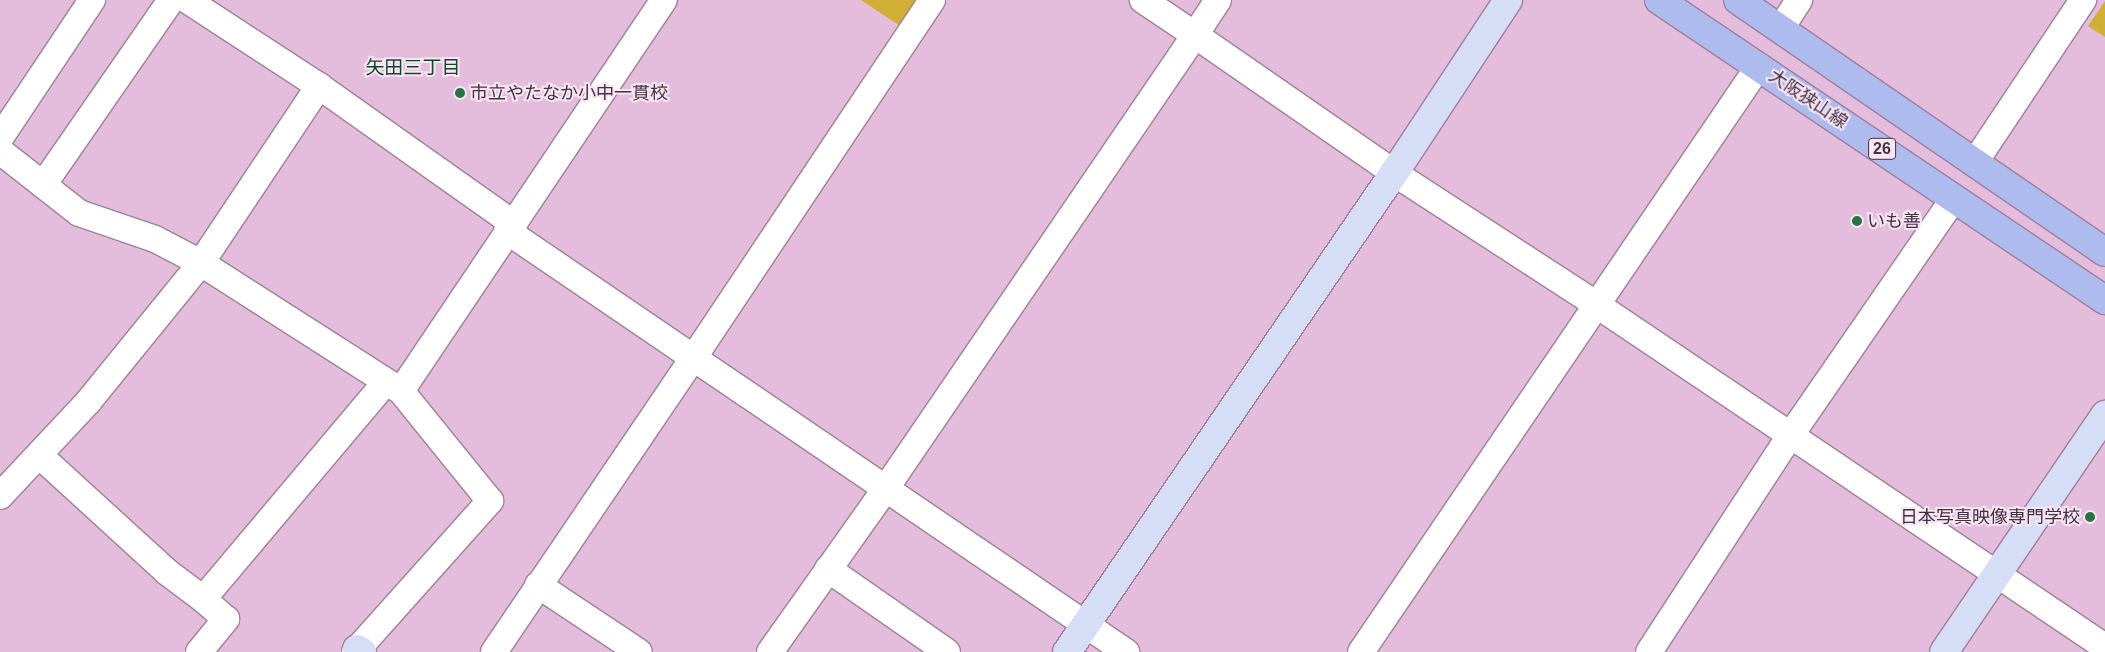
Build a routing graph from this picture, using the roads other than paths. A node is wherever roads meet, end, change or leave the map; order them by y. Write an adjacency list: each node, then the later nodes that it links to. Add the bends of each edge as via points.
1 (92, 0): 17 (street)
2 (171, 0): 21 (street)
3 (188, 0): 16 (street)
4 (664, 0): 23 (street)
5 (932, 0): 28 (street)
6 (1142, 0): 14 (street)
7 (1218, 0): 14 (street)
8 (1508, 0): 20 (street)
9 (1659, 0): 15 (main road, 大阪狭山線 / 26)
10 (1738, 0): 13 (main road, 26)
11 (1799, 0): 13 (street)
12 (2083, 0): 19 (street)
13 (1781, 28): 19 (main road, 26)
14 (1195, 35): 20 (street); 33 (street)
15 (1759, 66): 22 (main road, 大阪狭山線 / 26); 27 (street)
16 (319, 86): 23 (street); 25 (street)
17 (0, 138)
18 (0, 151): 21 (street)
19 (1975, 162): 24 (main road, 26)
20 (1394, 173): 27 (street); 39 (street)
21 (43, 185): 25 (street, via 79,213 155,239)
22 (1954, 198): 26 (main road, 大阪狭山線 / 26); 31 (street)
23 (511, 227): 28 (street); 29 (street)
24 (2105, 252)
25 (201, 263): 29 (street); 32 (street, via 88,402)
26 (2105, 300)
27 (1597, 305): 31 (street); 49 (street)
28 (694, 357): 33 (street); 37 (street)
29 (393, 387): 38 (street); 41 (street, via 490,501)
30 (2105, 415): 36 (street)
31 (1790, 436): 36 (street); 50 (street)
32 (39, 454): 34 (street); 38 (street, via 166,572)
33 (886, 488): 35 (street); 39 (street)
34 (0, 496)
35 (828, 569): 45 (street); 46 (street)
36 (1996, 575): 40 (street); 51 (street)
37 (538, 585): 43 (street); 44 (street)
38 (203, 599): 42 (street, via 226,619)
39 (1086, 625): 47 (street); 48 (street)
40 (2105, 647)
41 (358, 651)
42 (199, 652)
43 (494, 652)
44 (639, 652)
45 (770, 652)
46 (946, 652)
47 (1067, 652)
48 (1126, 652)
49 (1361, 652)
50 (1649, 652)
51 (1944, 652)

